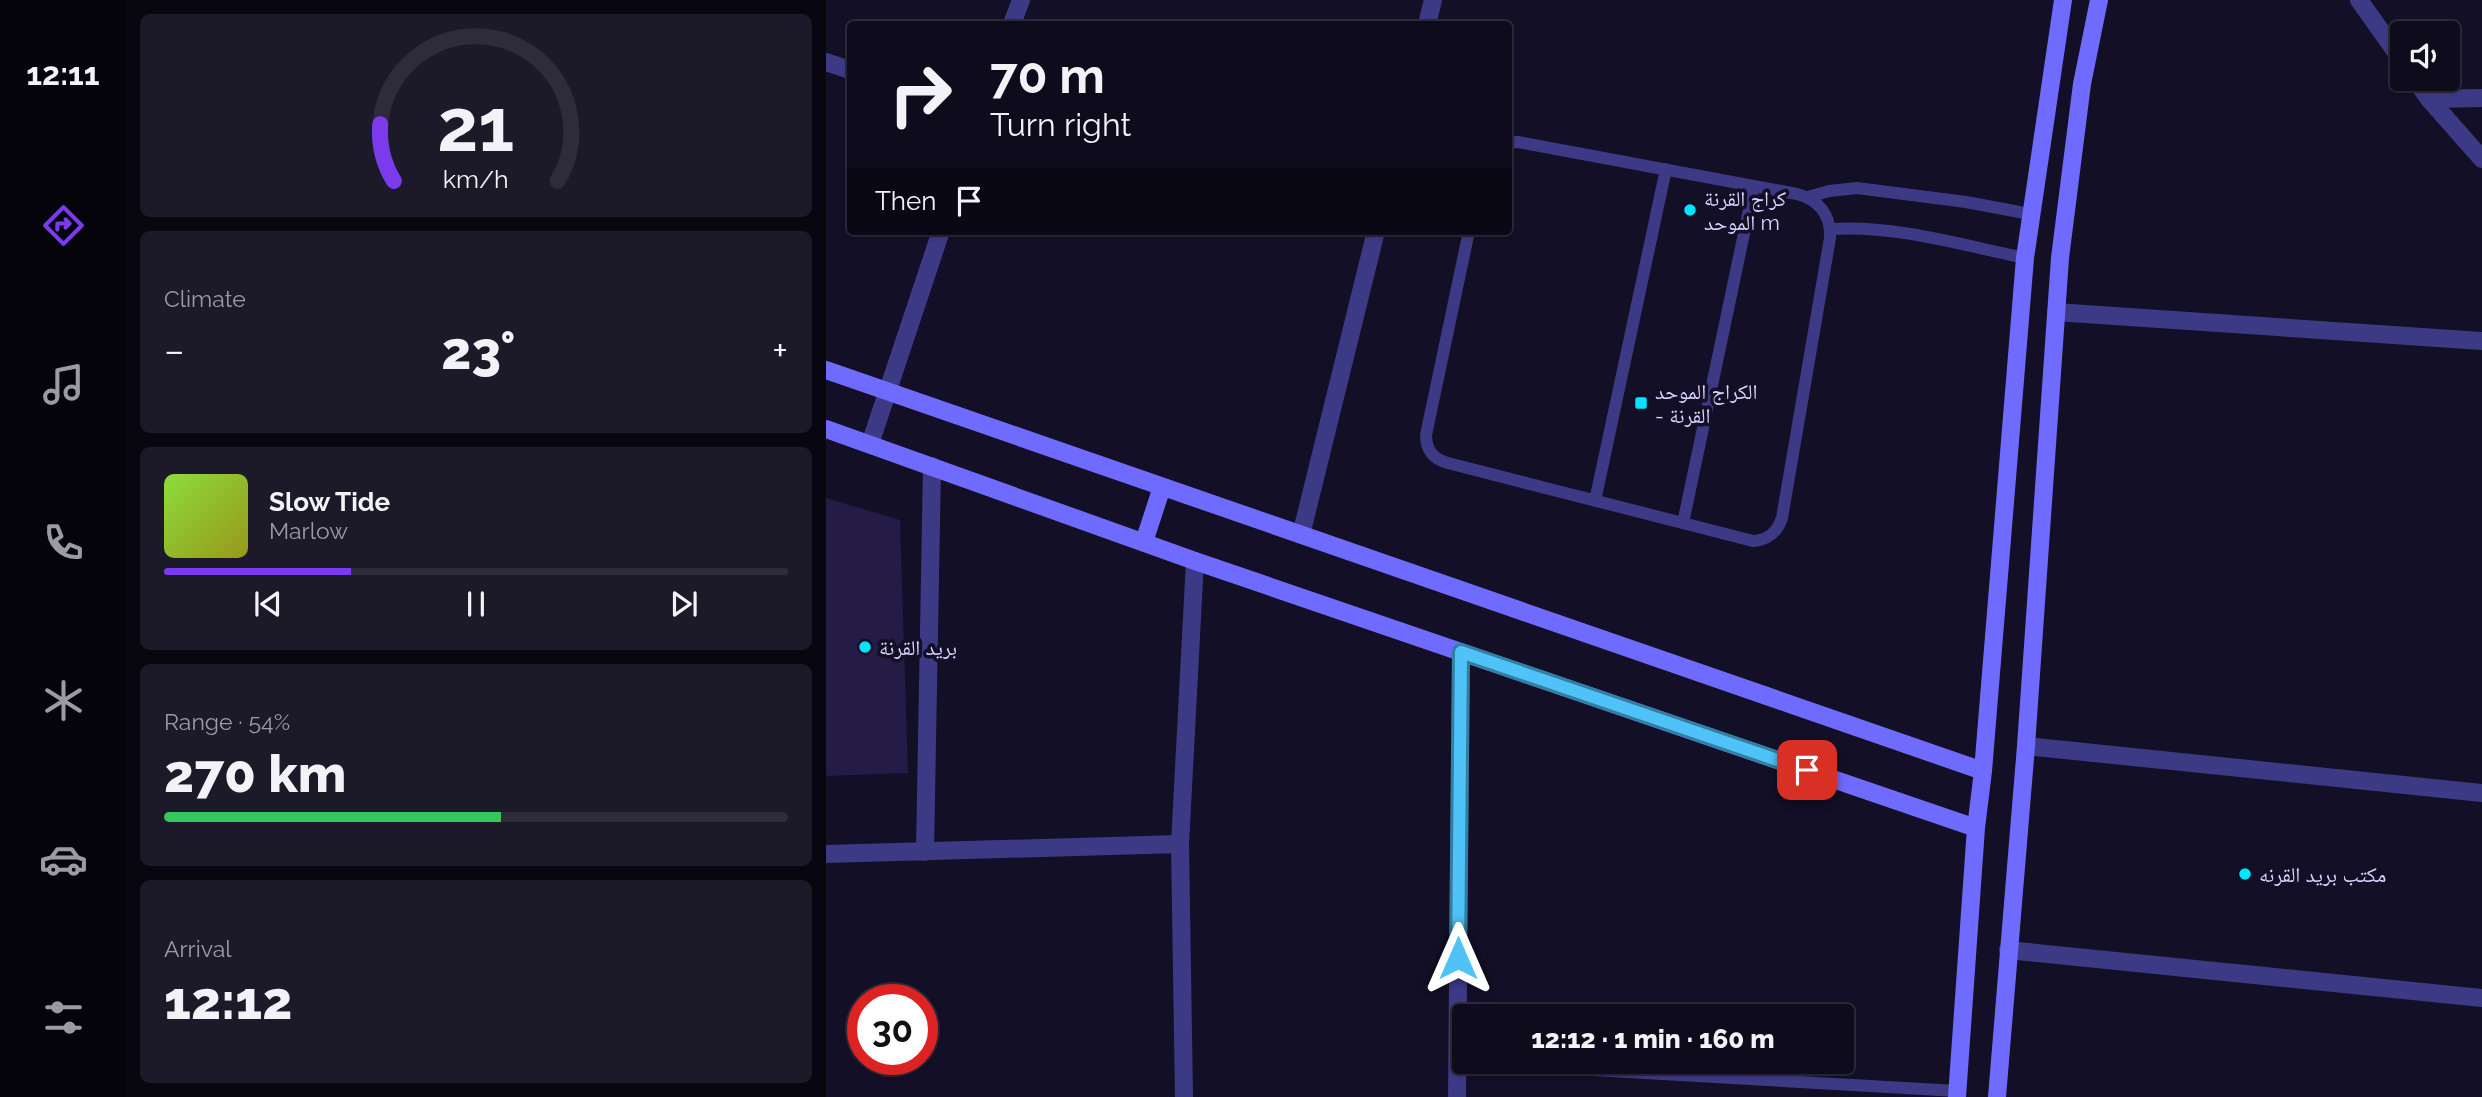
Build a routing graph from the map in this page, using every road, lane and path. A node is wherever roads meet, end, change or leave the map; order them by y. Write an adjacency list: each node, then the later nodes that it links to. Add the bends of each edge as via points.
1 (1021, 0): 6 (street)
2 (1433, 0): 7 (street)
3 (2063, 0): 19 (street)
4 (2099, 0): 25 (street, via 2082,84)
5 (2359, 0): 8 (street)
6 (1013, 21)
7 (1428, 21)
8 (2390, 44)
9 (826, 62): 10 (street)
10 (847, 69)
11 (2423, 91): 13 (street)
12 (2482, 98): 13 (street)
13 (2429, 99): 15 (street)
14 (1512, 142): 16 (lane)
15 (2482, 159)
16 (1666, 169): 17 (lane); 33 (lane)
17 (1754, 186): 18 (lane); 34 (lane)
18 (1808, 197): 19 (lane, via 1857,188); 20 (lane, via 1824,210)
19 (2030, 214): 24 (street)
20 (1831, 229): 24 (lane, via 1889,230); 34 (lane, via 1780,526 1770,537 1753,541)
21 (940, 235): 28 (street)
22 (1375, 235): 35 (street)
23 (1468, 235): 33 (lane, via 1426,435 1429,451 1441,461)
24 (2025, 258): 40 (street)
25 (2056, 312): 26 (street); 39 (street)
26 (2482, 341)
27 (826, 370): 28 (street)
28 (886, 391): 30 (street); 32 (street)
29 (826, 429): 30 (street)
30 (870, 444): 31 (street)
31 (932, 466): 36 (street); 44 (street)
32 (1162, 487): 35 (street); 36 (street)
33 (1595, 501): 34 (lane)
34 (1683, 523)
35 (1301, 536): 40 (street)
36 (1144, 542): 37 (street)
37 (1195, 561): 38 (street); 43 (street)
38 (1461, 652): 42 (street); 51 (street)
39 (2026, 746): 41 (street); 46 (street)
40 (1983, 771): 42 (street)
41 (2482, 793)
42 (1976, 828): 49 (street)
43 (1180, 844): 44 (street); 50 (street)
44 (925, 852): 45 (street)
45 (826, 854)
46 (2008, 950): 47 (street); 52 (street)
47 (2482, 998)
48 (1650, 1074): 49 (lane)
49 (1957, 1094)
50 (1184, 1097)
51 (1457, 1097)
52 (1997, 1097)

